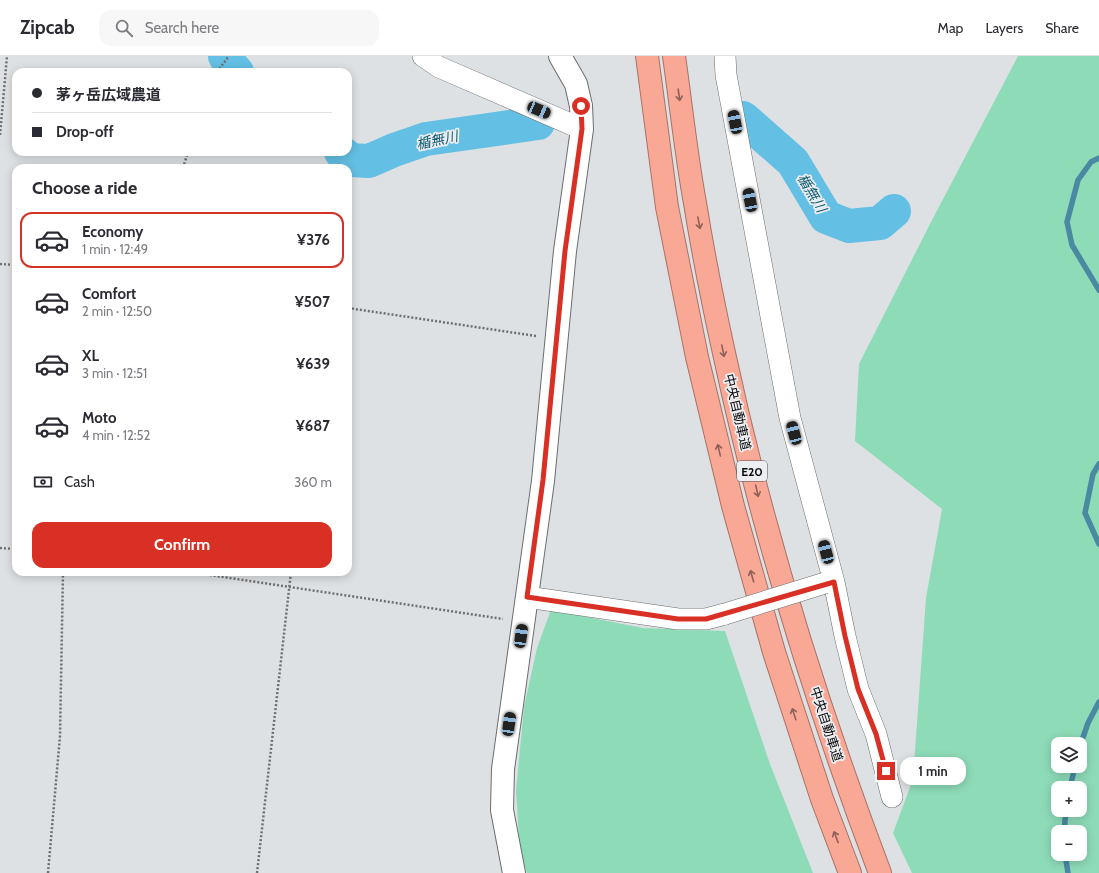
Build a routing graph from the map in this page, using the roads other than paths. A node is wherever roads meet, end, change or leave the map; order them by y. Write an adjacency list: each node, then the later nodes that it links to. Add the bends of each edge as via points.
1 (423, 56): 6 (street, via 439,67)
2 (560, 56): 6 (street, via 576,84 581,106)
3 (647, 56): 11 (highway, 中央自動車道 / E20, one-way to 3, via 822,799 774,652 733,506 697,357 667,207)
4 (674, 56): 12 (highway, 中央自動車道 / E20, one-way to 12, via 696,210 724,353 759,499 800,643 848,790)
5 (725, 56): 7 (street, via 790,418)
6 (582, 129): 8 (street, via 565,251 543,480)
7 (829, 583): 8 (street, bridge, via 706,619 678,619); 9 (street, via 858,689 876,734)
8 (527, 597): 10 (street, via 503,768 502,810)
9 (892, 798)
10 (511, 869)
11 (850, 873)
12 (880, 873)

